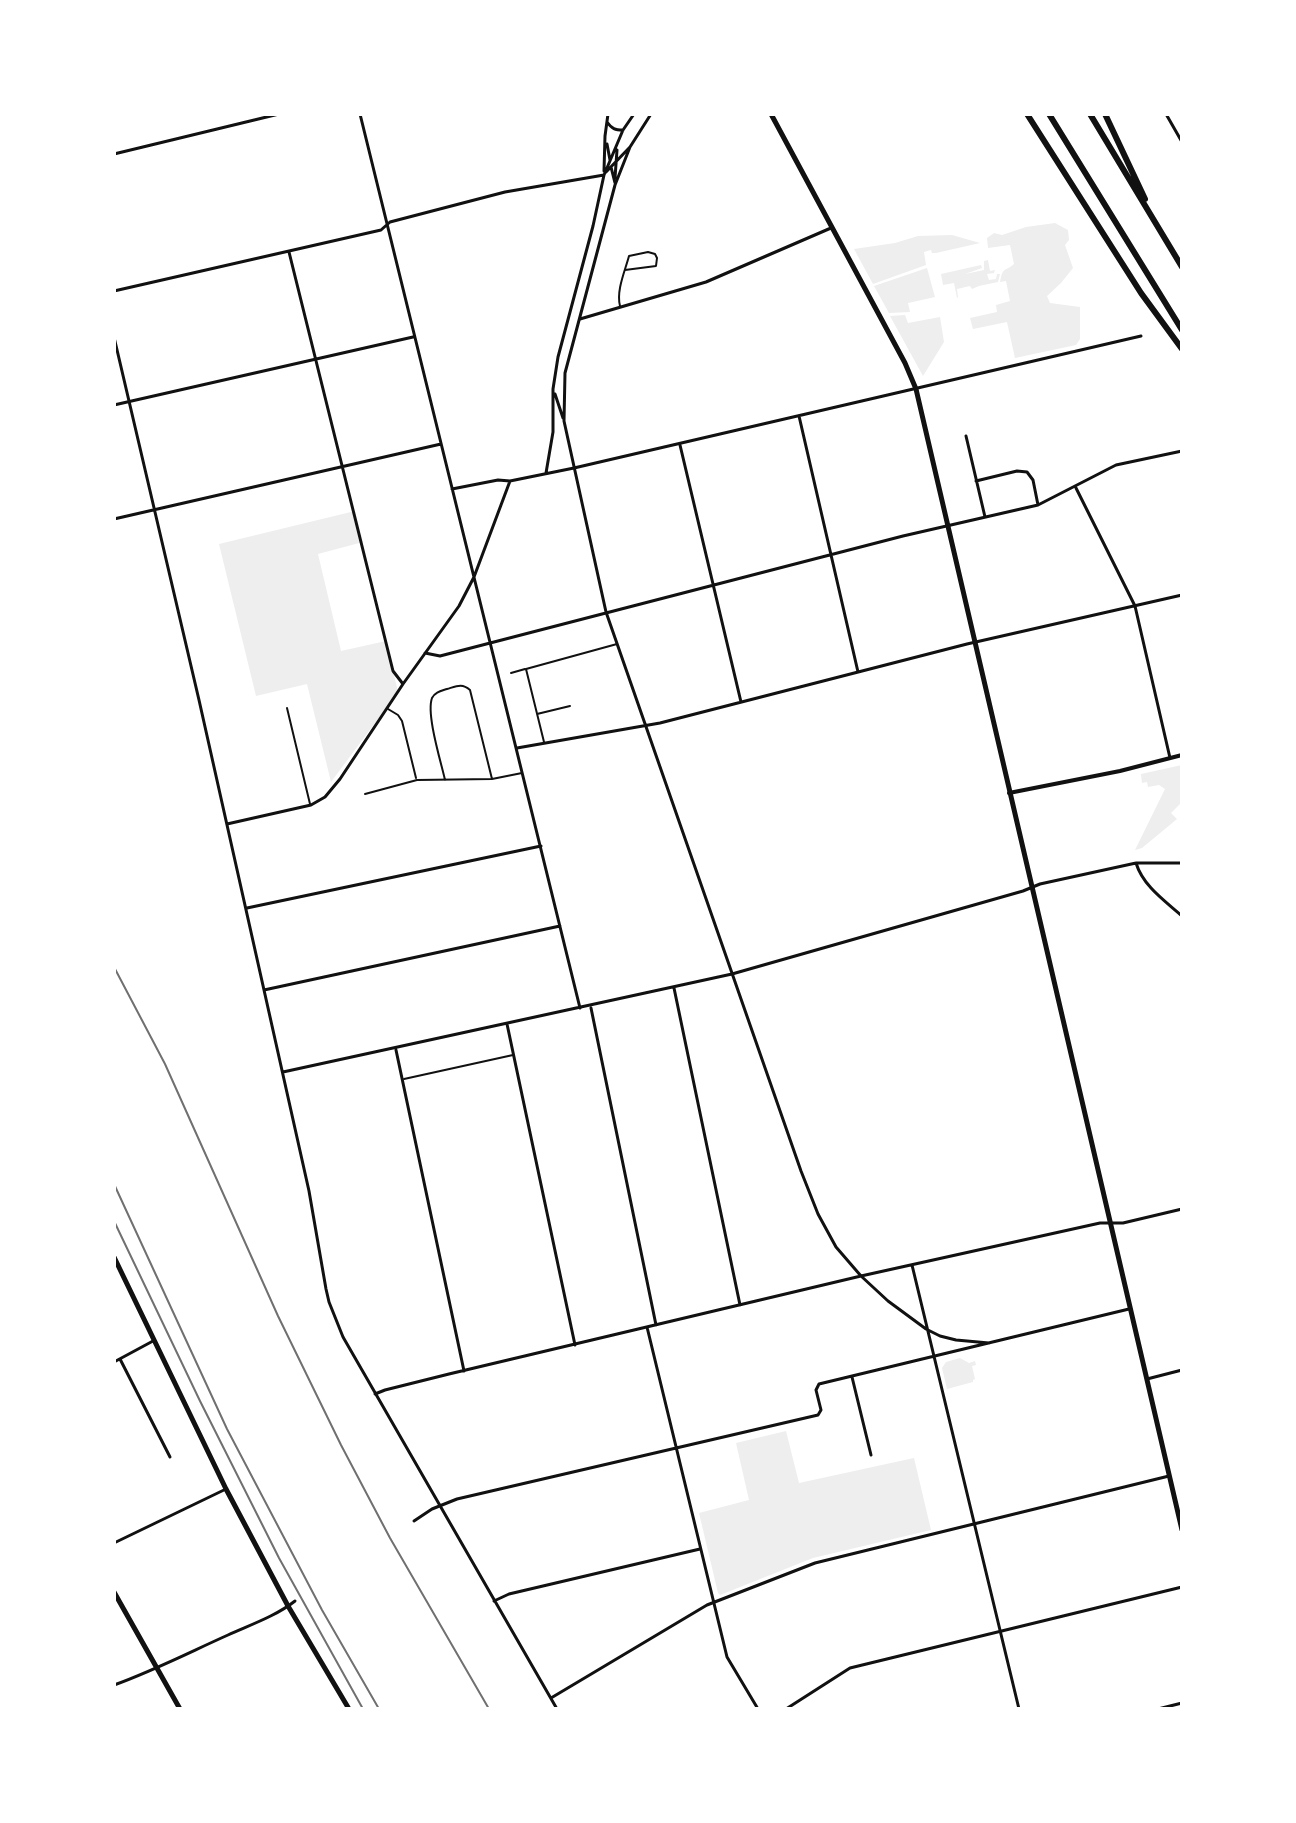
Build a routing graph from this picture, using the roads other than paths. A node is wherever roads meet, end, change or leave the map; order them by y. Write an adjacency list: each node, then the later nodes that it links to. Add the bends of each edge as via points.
1 (279, 114): 18 (street)
2 (360, 114): 24 (street)
3 (608, 114): 12 (street)
4 (634, 114): 13 (street)
5 (651, 114): 17 (street)
6 (771, 114): 25 (main road)
7 (1027, 114): 37 (highway)
8 (1049, 114): 33 (highway)
9 (1090, 114): 26 (highway)
10 (1105, 114): 26 (highway)
11 (1166, 114): 15 (street)
12 (606, 121): 13 (street); 14 (street)
13 (623, 130): 16 (street)
14 (605, 136): 19 (street); 22 (street)
15 (1182, 142)
16 (617, 146): 19 (street); 20 (street)
17 (630, 147): 20 (street); 23 (street)
18 (114, 154)
19 (610, 161): 21 (street); 22 (street)
20 (616, 161): 21 (street); 23 (street)
21 (611, 167): 22 (street); 23 (street)
22 (604, 175): 24 (street, via 505,192); 39 (street)
23 (615, 185): 32 (street)
24 (386, 225): 27 (street); 36 (street)
25 (832, 227): 31 (street, via 706,282); 40 (main road)
26 (1162, 235): 28 (highway)
27 (289, 251): 30 (street); 38 (street)
28 (1182, 267)
29 (625, 270): 29 (lane, via 629,256 648,252 657,258 656,266); 31 (lane)
30 (114, 291)
31 (620, 308): 32 (street)
32 (580, 319): 44 (street, via 565,373)
33 (1182, 330)
34 (1141, 336): 40 (street)
35 (114, 337): 41 (street)
36 (413, 337): 38 (street); 46 (street)
37 (1182, 349)
38 (316, 359): 41 (street); 49 (street)
39 (553, 389): 44 (street); 51 (street)
40 (916, 389): 43 (street); 60 (main road)
41 (129, 402): 42 (street); 57 (street)
42 (114, 405)
43 (799, 416): 47 (street); 61 (street)
44 (564, 421): 50 (street)
45 (966, 436): 53 (street)
46 (441, 444): 49 (street); 55 (street)
47 (680, 444): 50 (street); 63 (street)
48 (1182, 451): 54 (street, via 1116,465)
49 (342, 466): 57 (street); 74 (street, via 393,671)
50 (574, 468): 51 (street); 66 (street)
51 (546, 473): 52 (street)
52 (510, 481): 55 (street); 62 (street)
53 (976, 481): 56 (street, via 1027,472); 58 (street)
54 (1075, 486): 56 (street); 65 (street)
55 (452, 489): 62 (street)
56 (1038, 505): 58 (street)
57 (155, 510): 59 (street); 92 (street)
58 (985, 517): 60 (street)
59 (114, 519)
60 (948, 526): 61 (street); 67 (main road)
61 (831, 554): 63 (street); 72 (street)
62 (474, 577): 68 (street); 70 (street)
63 (713, 584): 66 (street); 75 (street)
64 (1182, 595): 65 (street)
65 (1135, 606): 67 (street); 84 (street)
66 (606, 612): 68 (street); 69 (street)
67 (975, 642): 72 (street); 89 (main road)
68 (491, 643): 70 (street, via 440,656); 82 (street)
69 (617, 644): 71 (lane); 80 (street)
70 (425, 653): 74 (street)
71 (526, 669): 73 (lane); 79 (lane)
72 (858, 672): 75 (street)
73 (511, 673)
74 (403, 684): 78 (street)
75 (741, 702): 80 (street)
76 (570, 706): 79 (lane)
77 (287, 708): 91 (lane)
78 (387, 708): 87 (lane, via 402,721); 91 (street, via 340,779)
79 (537, 714): 81 (lane)
80 (646, 725): 81 (street); 100 (street)
81 (544, 743): 82 (street)
82 (517, 748): 85 (street)
83 (1182, 755): 84 (street)
84 (1170, 758): 89 (street)
85 (523, 773): 86 (lane); 93 (street)
86 (492, 779): 88 (lane); 88 (lane, via 470,690 461,685 437,691 431,702)
87 (417, 780): 88 (lane); 90 (lane)
88 (445, 780)
89 (1009, 793): 96 (main road)
90 (365, 794)
91 (311, 805): 92 (street)
92 (227, 824): 97 (street)
93 (541, 846): 97 (street); 99 (street)
94 (1136, 863): 95 (street); 96 (street); 98 (street, via 1146,882)
95 (1182, 863)
96 (1032, 887): 100 (street); 111 (main road)
97 (245, 908): 102 (street)
98 (1182, 916)
99 (560, 926): 102 (street); 104 (street)
100 (732, 974): 101 (street); 114 (street, via 818,1214 836,1247)
101 (674, 988): 103 (street); 115 (street)
102 (264, 990): 108 (street)
103 (590, 1006): 104 (street); 117 (street)
104 (580, 1008): 105 (street)
105 (507, 1024): 106 (street); 107 (street)
106 (395, 1049): 108 (street); 109 (street)
107 (513, 1055): 109 (lane); 122 (street)
108 (283, 1072): 130 (street, via 329,1302)
109 (402, 1079): 127 (street)
110 (1182, 1209): 111 (street)
111 (1110, 1223): 113 (street); 116 (main road)
112 (114, 1257): 120 (main road)
113 (912, 1265): 114 (street); 119 (street)
114 (861, 1276): 115 (street); 119 (street)
115 (740, 1305): 117 (street)
116 (1130, 1309): 121 (street); 129 (main road)
117 (656, 1325): 118 (street)
118 (647, 1327): 122 (street); 131 (street)
119 (926, 1329): 121 (street, via 956,1340); 123 (street)
120 (153, 1341): 124 (street); 135 (main road)
121 (989, 1343): 123 (street)
122 (575, 1345): 127 (street)
123 (934, 1356): 128 (street); 138 (street)
124 (120, 1359): 125 (street); 133 (street)
125 (114, 1362)
126 (1182, 1370): 129 (street)
127 (464, 1371): 130 (street)
128 (852, 1376): 131 (street, via 817,1385 818,1415); 132 (street)
129 (1147, 1379): 134 (main road)
130 (375, 1394): 136 (street)
131 (676, 1448): 136 (street); 141 (street)
132 (871, 1455)
133 (170, 1457)
134 (1169, 1476): 138 (street); 139 (main road)
135 (226, 1489): 140 (street); 147 (main road)
136 (439, 1505): 137 (street); 145 (street)
137 (414, 1521)
138 (974, 1524): 146 (street, via 815,1563); 148 (street)
139 (1182, 1530)
140 (114, 1543)
141 (700, 1549): 145 (street); 146 (street)
142 (1182, 1587): 148 (street)
143 (114, 1592): 149 (main road)
144 (295, 1601): 147 (street)
145 (494, 1601): 151 (street)
146 (713, 1603): 151 (street); 156 (street, via 727,1657)
147 (288, 1606): 149 (street); 154 (main road)
148 (1000, 1631): 157 (street, via 850,1668); 158 (street)
149 (157, 1669): 150 (street); 153 (main road)
150 (114, 1685)
151 (551, 1698): 155 (street)
152 (1182, 1703): 159 (street)
153 (180, 1709)
154 (349, 1709)
155 (557, 1709)
156 (758, 1709)
157 (786, 1709)
158 (1019, 1709)
159 (1158, 1709)

